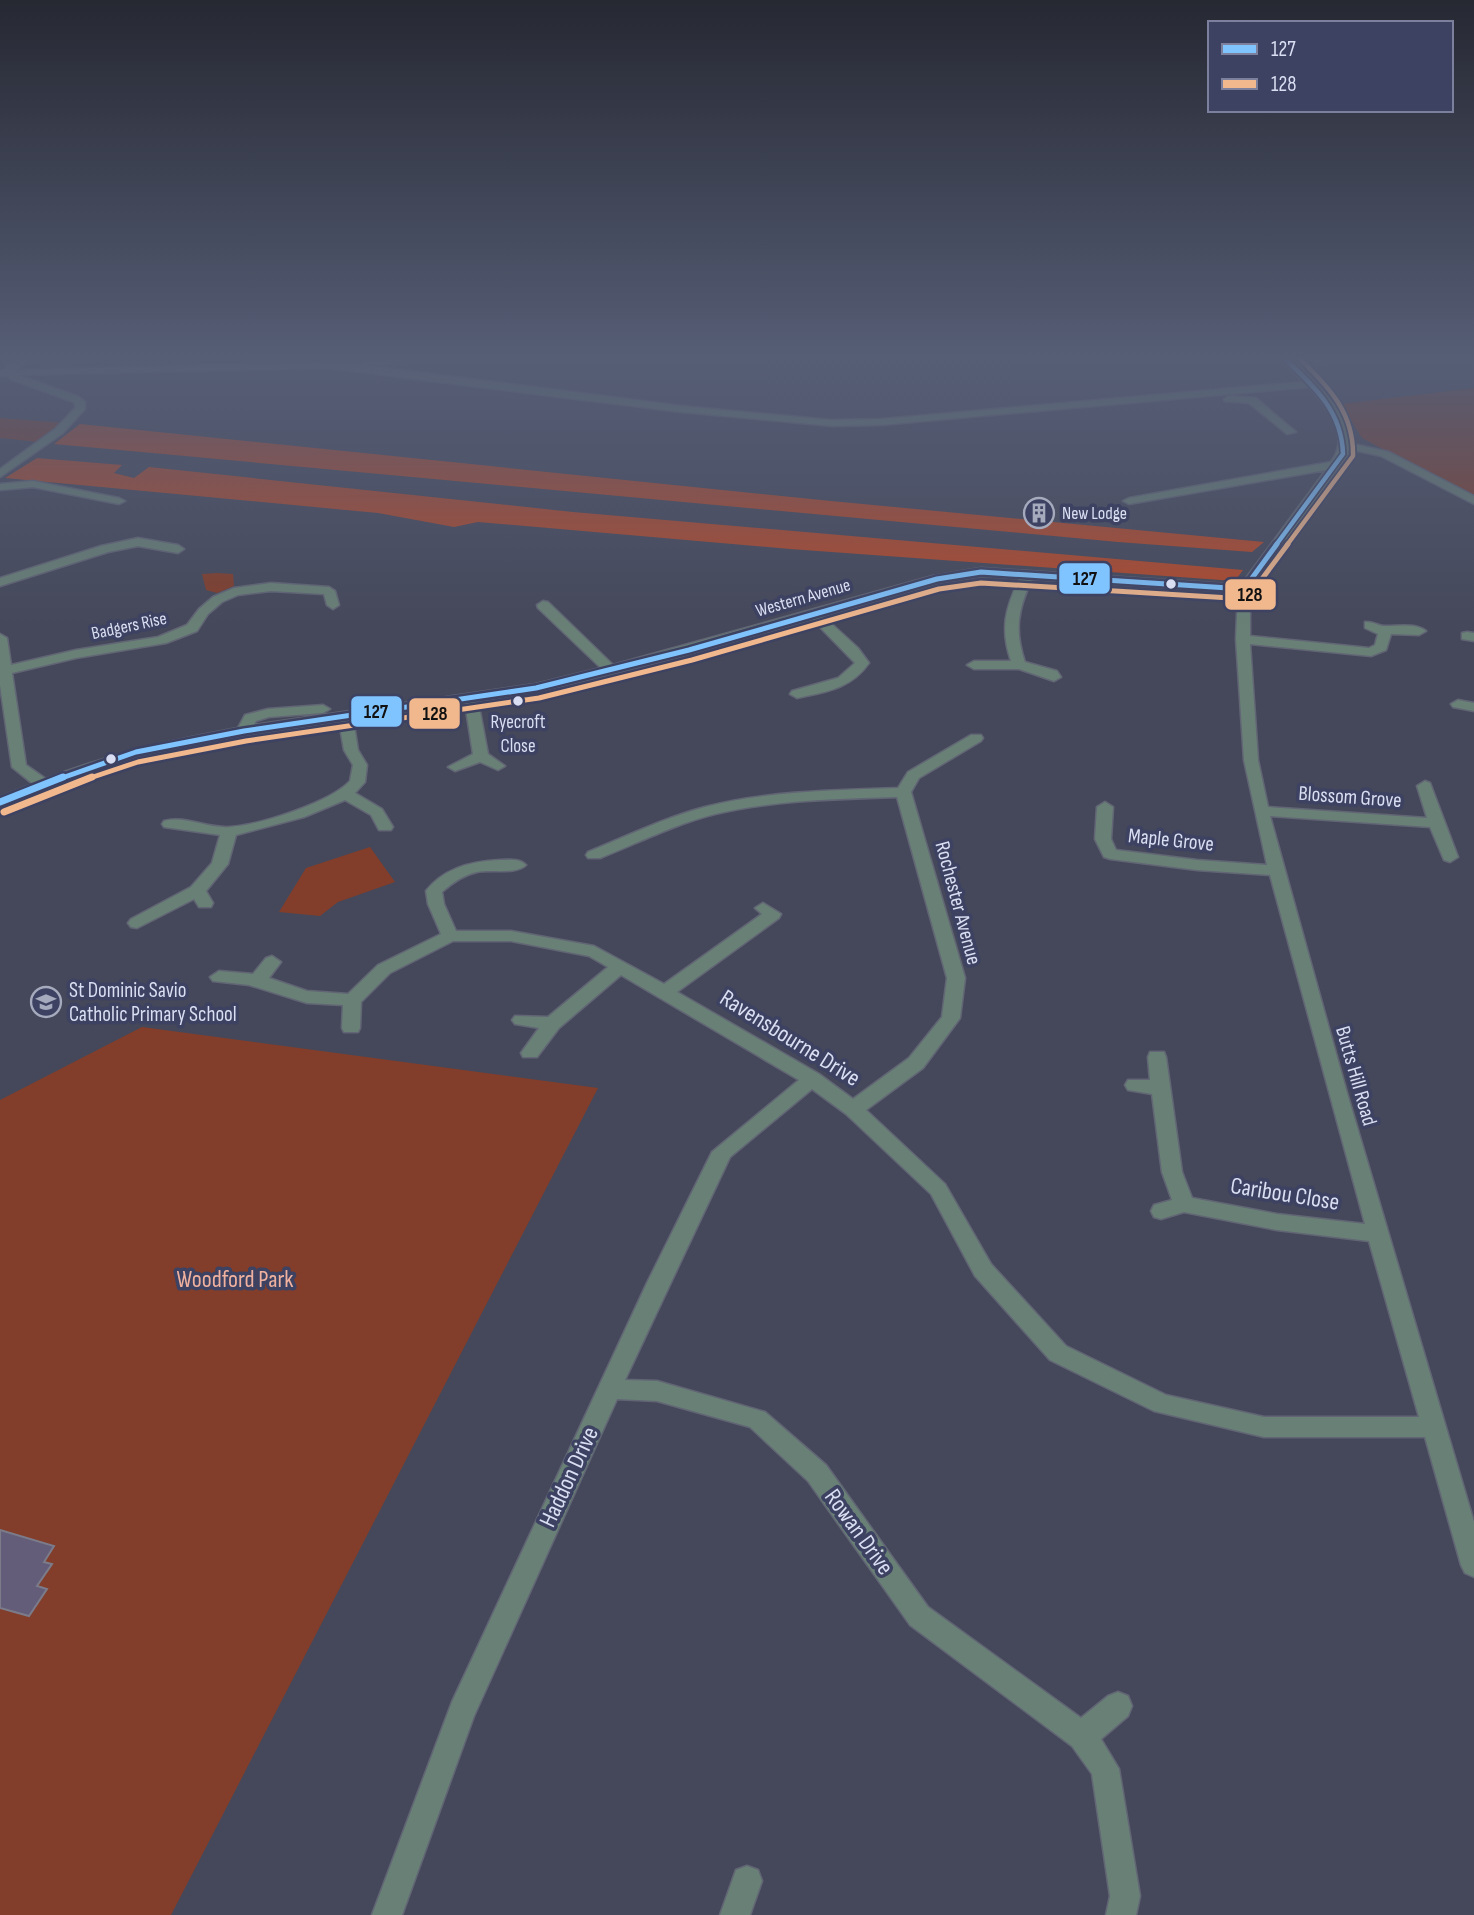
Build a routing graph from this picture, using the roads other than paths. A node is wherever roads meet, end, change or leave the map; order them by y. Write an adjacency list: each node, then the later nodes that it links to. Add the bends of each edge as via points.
1 (34, 449): 5 (street)
2 (1344, 449): 4 (street)
3 (1364, 449): 9 (street, via 1385,454)
4 (1335, 465): 8 (street); 13 (street)
5 (2, 473)
6 (0, 487): 7 (street, via 33,484)
7 (113, 497)
8 (1129, 500)
9 (1474, 501)
10 (178, 549): 12 (street, via 138,542)
11 (1028, 574): 13 (street, Western Avenue); 16 (street, Western Avenue, via 981,572 937,579); 23 (street, via 1013,605 1008,635)
12 (0, 582)
13 (1249, 582): 21 (street, Butts Hill Road)
14 (333, 605): 25 (street, Badgers Rise, via 329,591 289,593 244,584 200,613 192,628 161,640)
15 (543, 605): 24 (street)
16 (815, 615): 24 (street, Western Avenue); 27 (street, via 862,663 856,674 842,682 816,685)
17 (1370, 625): 19 (street)
18 (1419, 631): 19 (street)
19 (1385, 632): 21 (street, via 1381,648 1371,652)
20 (0, 638): 25 (street)
21 (1243, 639): 44 (street, Butts Hill Road, via 1251,760)
22 (974, 665): 23 (street)
23 (1019, 665): 26 (street, via 1036,667)
24 (610, 669): 28 (street, Western Avenue)
25 (3, 671): 38 (street, via 19,767)
26 (1054, 677)
27 (797, 694)
28 (471, 698): 31 (street, Western Avenue); 35 (street)
29 (1458, 704): 30 (street)
30 (1474, 706)
31 (377, 712): 32 (street, Western Avenue); 33 (street, Western Avenue, via 362,706 268,713 250,718)
32 (345, 717): 33 (street, Western Avenue); 41 (street, via 351,750 360,765 357,781)
33 (244, 731): 38 (street, Western Avenue, via 124,755)
34 (976, 738): 40 (street, via 962,753 913,775)
35 (481, 756): 36 (street); 37 (street)
36 (498, 765)
37 (455, 767)
38 (42, 783): 42 (street, Western Avenue)
39 (1425, 786): 46 (street, Blossom Grove)
40 (903, 792): 51 (street, via 724,807); 72 (street, Rochester Avenue, via 956,978 951,1018 916,1063)
41 (344, 793): 45 (street); 49 (street, via 377,812)
42 (0, 802)
43 (1105, 807): 54 (street, Maple Grove, via 1103,839 1110,854)
44 (1261, 811): 46 (street, Blossom Grove); 54 (street, Butts Hill Road)
45 (305, 813): 48 (street); 50 (street)
46 (1436, 823): 52 (street, Blossom Grove)
47 (170, 824): 50 (street)
48 (315, 827)
49 (385, 827)
50 (230, 832): 56 (street, via 220,864 201,897)
51 (594, 855)
52 (1450, 857)
53 (518, 865): 57 (street, via 478,865 446,877 434,891)
54 (1276, 870): 75 (street, Butts Hill Road)
55 (773, 914): 62 (street, Ravensbourne Drive)
56 (138, 923)
57 (450, 936): 59 (street, Ravensbourne Drive, via 512,936 557,943 594,951); 63 (street, Ravensbourne Drive, via 384,970)
58 (272, 962): 61 (street)
59 (618, 967): 62 (street, Ravensbourne Drive); 65 (street)
60 (219, 978): 61 (street)
61 (258, 980): 63 (street, via 304,997)
62 (666, 991): 69 (street, Ravensbourne Drive)
63 (352, 1000): 66 (street)
64 (521, 1020): 65 (street)
65 (552, 1024): 67 (street)
66 (351, 1028)
67 (530, 1053)
68 (1157, 1057): 71 (street)
69 (812, 1079): 72 (street, Ravensbourne Drive); 76 (street, Haddon Drive, via 722,1152)
70 (1135, 1085): 71 (street)
71 (1161, 1088): 73 (street, via 1172,1172)
72 (853, 1110): 77 (street, Ravensbourne Drive, via 938,1189 983,1270 1058,1353 1162,1404 1264,1427)
73 (1184, 1204): 74 (street); 75 (street, Caribou Close, via 1277,1222)
74 (1161, 1212)
75 (1377, 1234): 77 (street, Butts Hill Road)
76 (610, 1389): 80 (street, Rowan Drive, via 657,1391 757,1419 817,1473 919,1615); 82 (street, Haddon Drive, via 462,1712)
77 (1433, 1427): 78 (street, Butts Hill Road)
78 (1474, 1565)
79 (1118, 1706): 80 (street)
80 (1082, 1736): 84 (street, Rowan Drive, via 1105,1769 1125,1896)
81 (747, 1881): 83 (street)
82 (387, 1915)
83 (735, 1915)
84 (1121, 1915)

